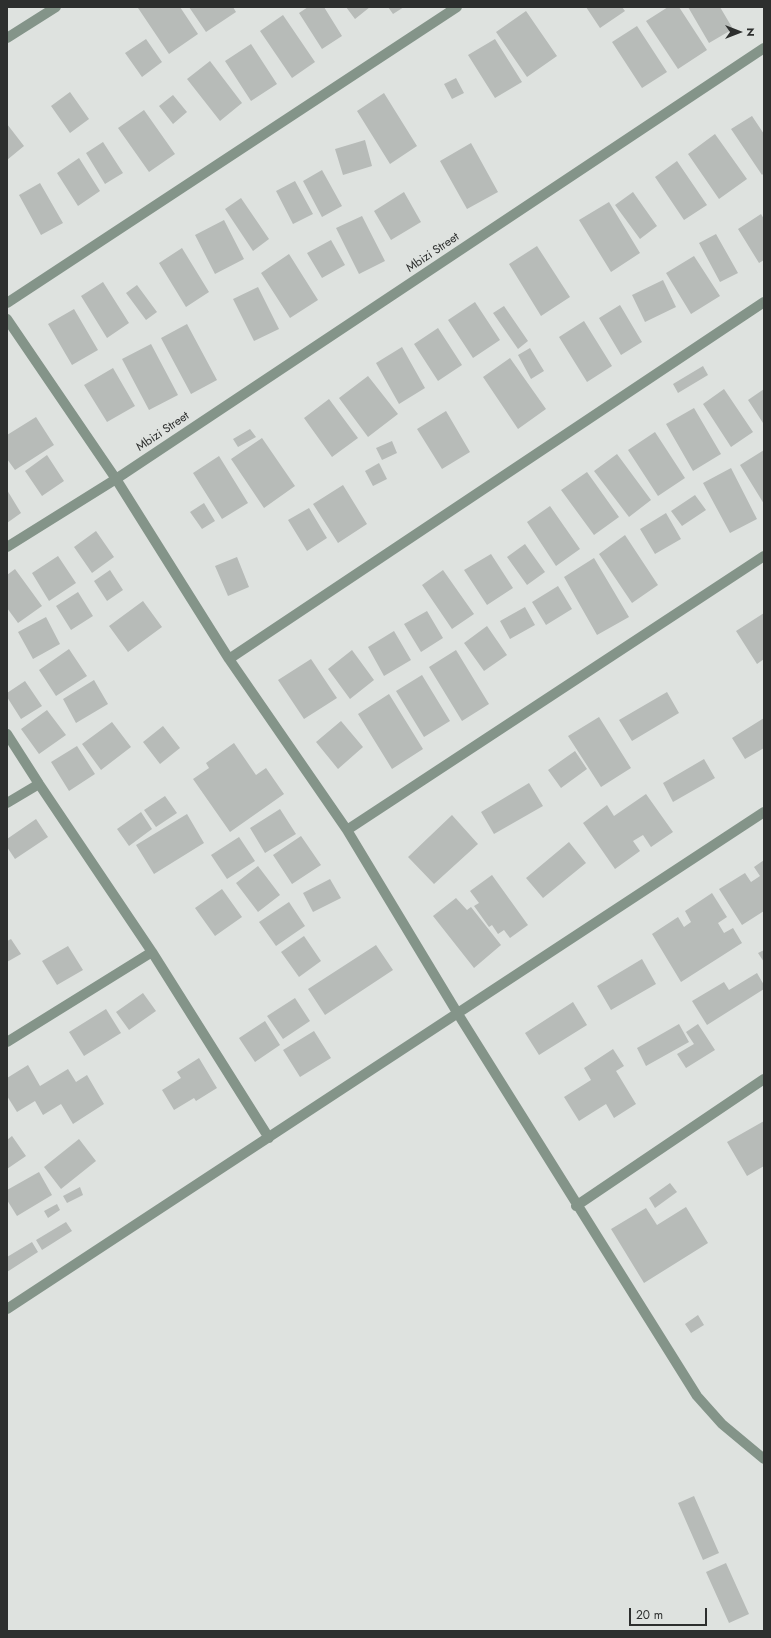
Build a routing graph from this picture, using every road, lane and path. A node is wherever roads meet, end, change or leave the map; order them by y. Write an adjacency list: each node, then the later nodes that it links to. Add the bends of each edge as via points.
1 (56, 7): 3 (street)
2 (457, 7): 6 (street)
3 (7, 38)
4 (764, 48): 8 (street, Mbizi Street)
5 (764, 302): 11 (street)
6 (7, 303)
7 (7, 319): 8 (street)
8 (116, 479): 9 (street, Mbizi Street); 11 (street)
9 (7, 547)
10 (764, 556): 16 (street)
11 (229, 659): 16 (street)
12 (7, 734): 13 (street)
13 (38, 784): 14 (street); 17 (street)
14 (7, 803)
15 (764, 812): 18 (street)
16 (347, 830): 18 (street)
17 (152, 952): 19 (street); 21 (street)
18 (458, 1014): 21 (street); 22 (street)
19 (7, 1042)
20 (764, 1079): 22 (street)
21 (269, 1138): 23 (street)
22 (576, 1206): 24 (street, via 697,1396 722,1424)
23 (7, 1309)
24 (764, 1459)

